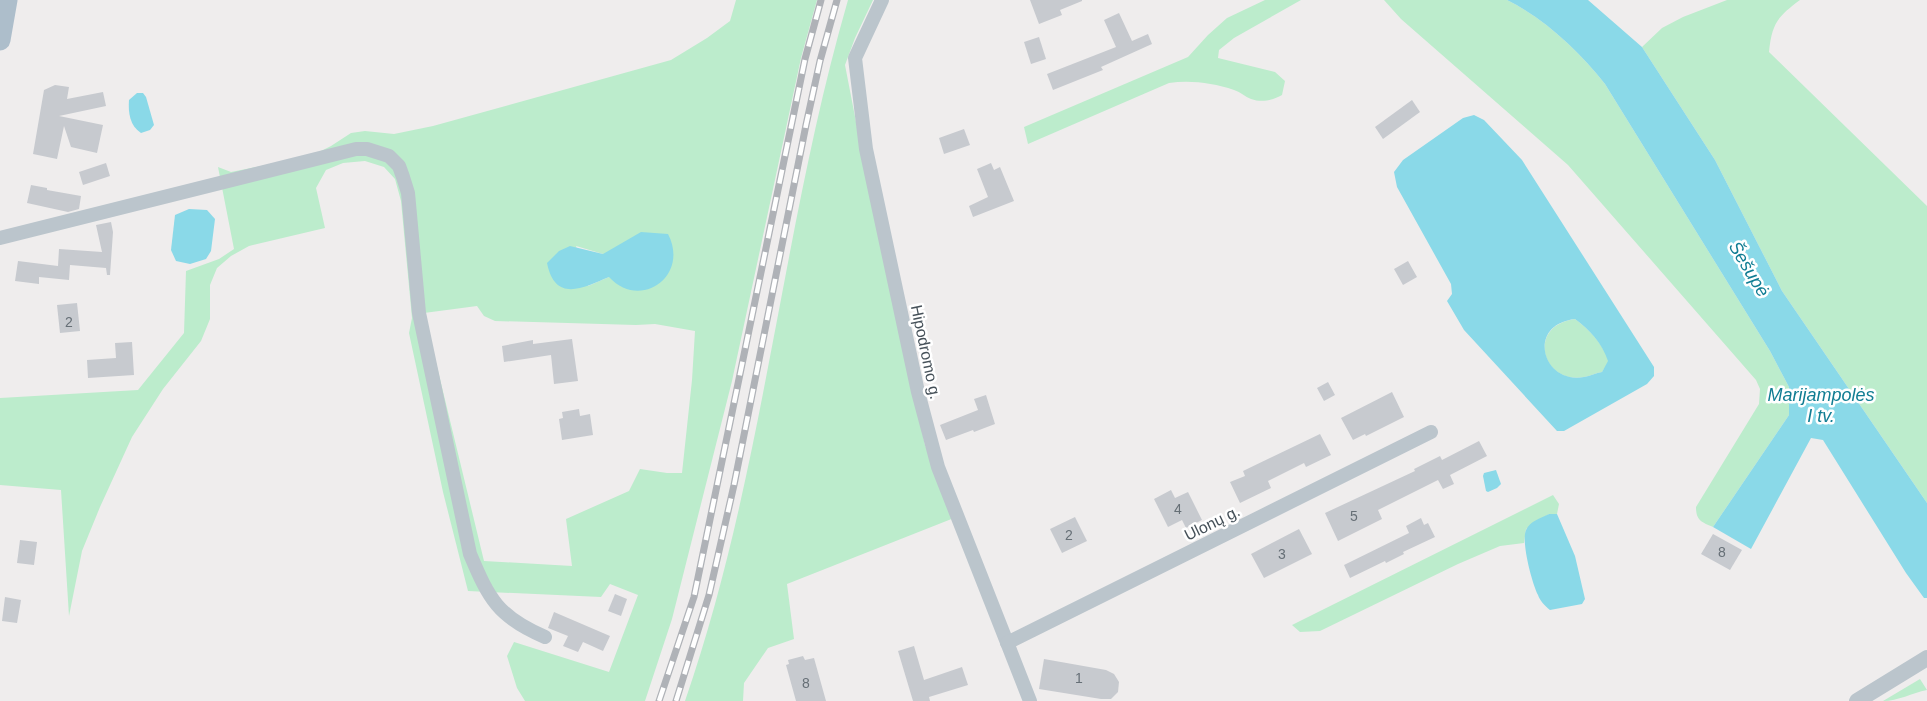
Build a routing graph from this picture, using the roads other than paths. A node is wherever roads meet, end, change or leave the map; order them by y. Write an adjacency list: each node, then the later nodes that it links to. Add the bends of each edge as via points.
1 (7, 0): 3 (main road)
2 (882, 0): 7 (street, Hipodromo g., via 855,58 866,149 935,458)
3 (0, 40)
4 (0, 238): 6 (street, via 356,149 389,156 399,166 408,193 419,313 470,554 484,587 500,610 523,628)
5 (1431, 432): 7 (street, Ulonų g.)
6 (545, 637)
7 (1007, 643): 9 (street, Hipodromo g.)
8 (1927, 658): 10 (street)
9 (1030, 701)
10 (1857, 701)

